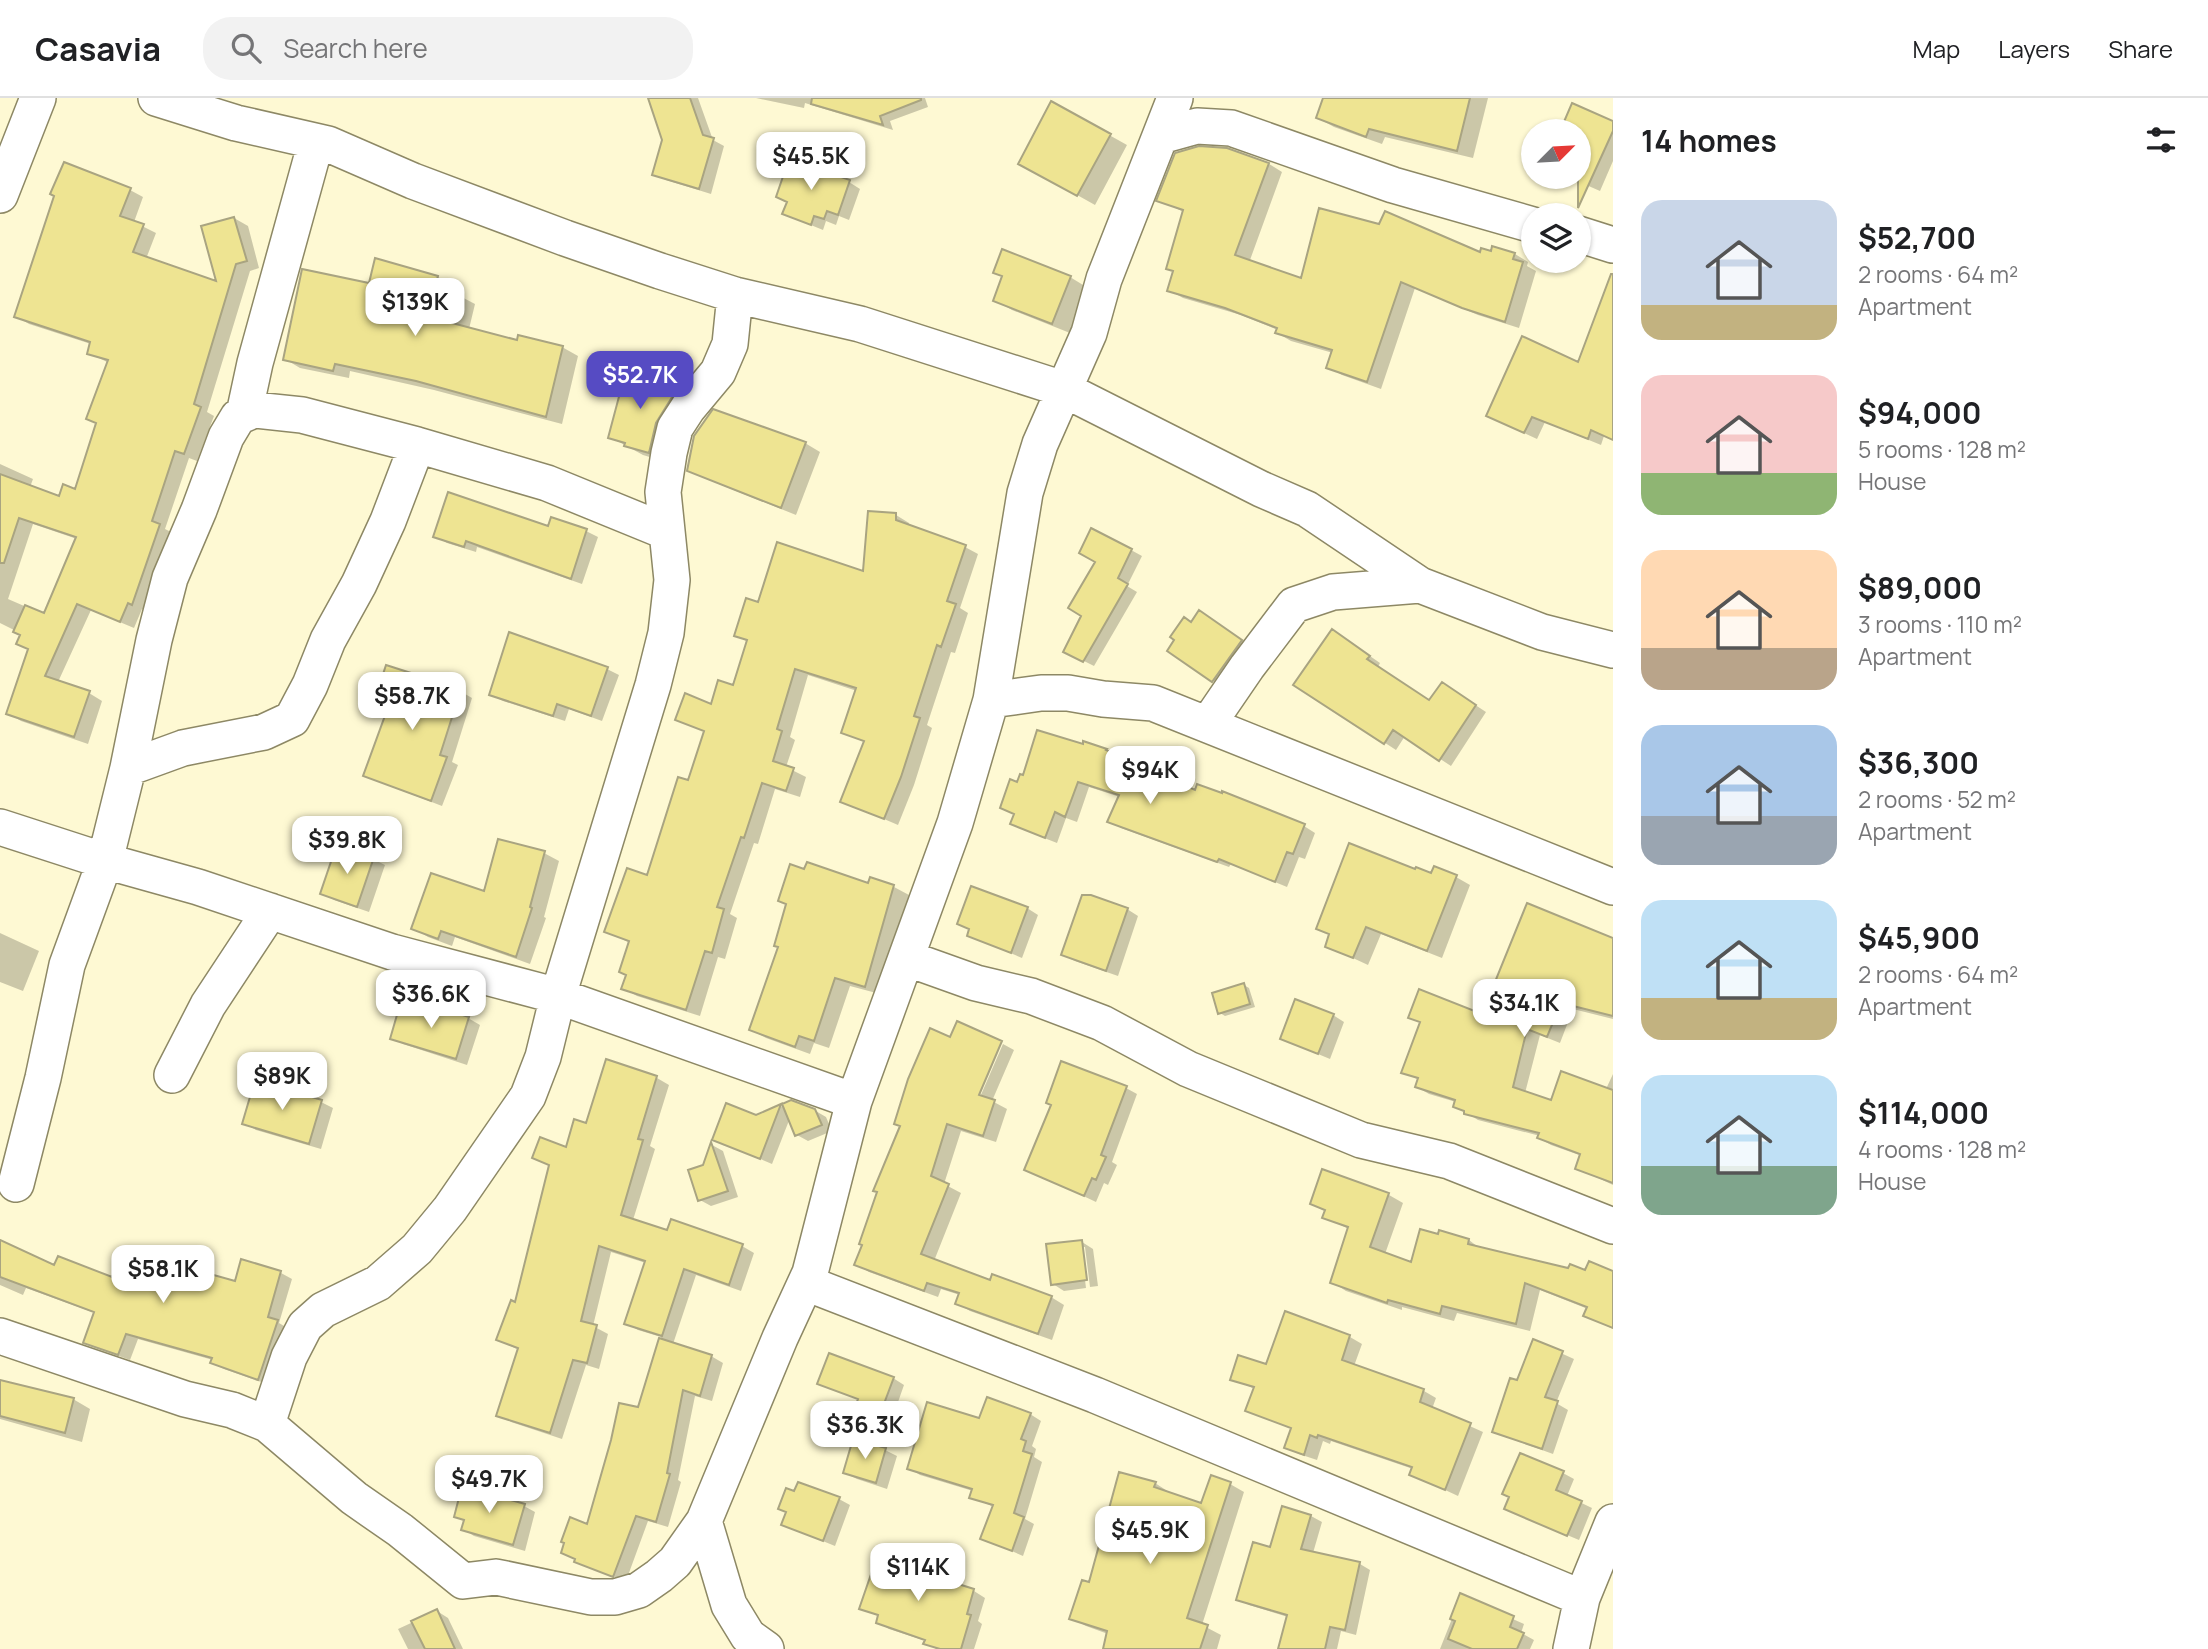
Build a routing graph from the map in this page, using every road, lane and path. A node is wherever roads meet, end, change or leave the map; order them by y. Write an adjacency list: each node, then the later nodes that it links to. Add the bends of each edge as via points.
1 (38, 98): 6 (street)
2 (156, 98): 5 (street)
3 (1175, 98): 4 (street)
4 (1161, 136): 7 (street, via 1196,126 1231,128 1392,185); 11 (street, via 1104,279 1089,333)
5 (316, 142): 10 (street, via 565,239); 12 (street)
6 (0, 195)
7 (1521, 222)
8 (1591, 238): 9 (street)
9 (1613, 245)
10 (735, 295): 11 (street, via 860,324); 14 (street, via 730,344 719,372 675,428 663,492)
11 (1063, 389): 15 (street, via 1307,509); 17 (street, via 1025,493)
12 (244, 415): 13 (street, via 254,410 302,415); 19 (street, via 226,437 170,579)
13 (417, 445): 14 (street, via 547,482); 19 (street, via 388,521 292,719 264,733 183,748)
14 (667, 532): 25 (street, via 671,580 666,633)
15 (1420, 585): 16 (street, via 1542,632); 18 (street, via 1333,592 1294,605)
16 (1613, 650)
17 (991, 700): 18 (street, via 1068,693 1153,704); 24 (street, via 955,822)
18 (1208, 724): 22 (street)
19 (128, 768): 21 (street)
20 (0, 827): 21 (street)
21 (105, 861): 23 (street); 28 (street, via 66,965)
22 (1613, 887)
23 (270, 911): 25 (street, via 392,952); 26 (street, via 208,1005)
24 (906, 958): 27 (street); 29 (street, via 1101,1023 1188,1069 1361,1140 1449,1161)
25 (558, 996): 27 (street); 32 (street, via 528,1096 504,1132 417,1249 378,1283 323,1310 305,1326 289,1357)
26 (172, 1075)
27 (854, 1101): 30 (street)
28 (16, 1184)
29 (1613, 1226)
30 (806, 1283): 33 (street); 35 (street, via 1095,1395)
31 (0, 1336): 32 (street)
32 (267, 1424): 33 (street, via 463,1581 496,1577 591,1597 615,1597 639,1590 659,1576 675,1562)
33 (704, 1521): 36 (street, via 729,1605 748,1636)
34 (1613, 1522): 35 (street)
35 (1582, 1598): 37 (street)
36 (766, 1649)
37 (1571, 1649)

